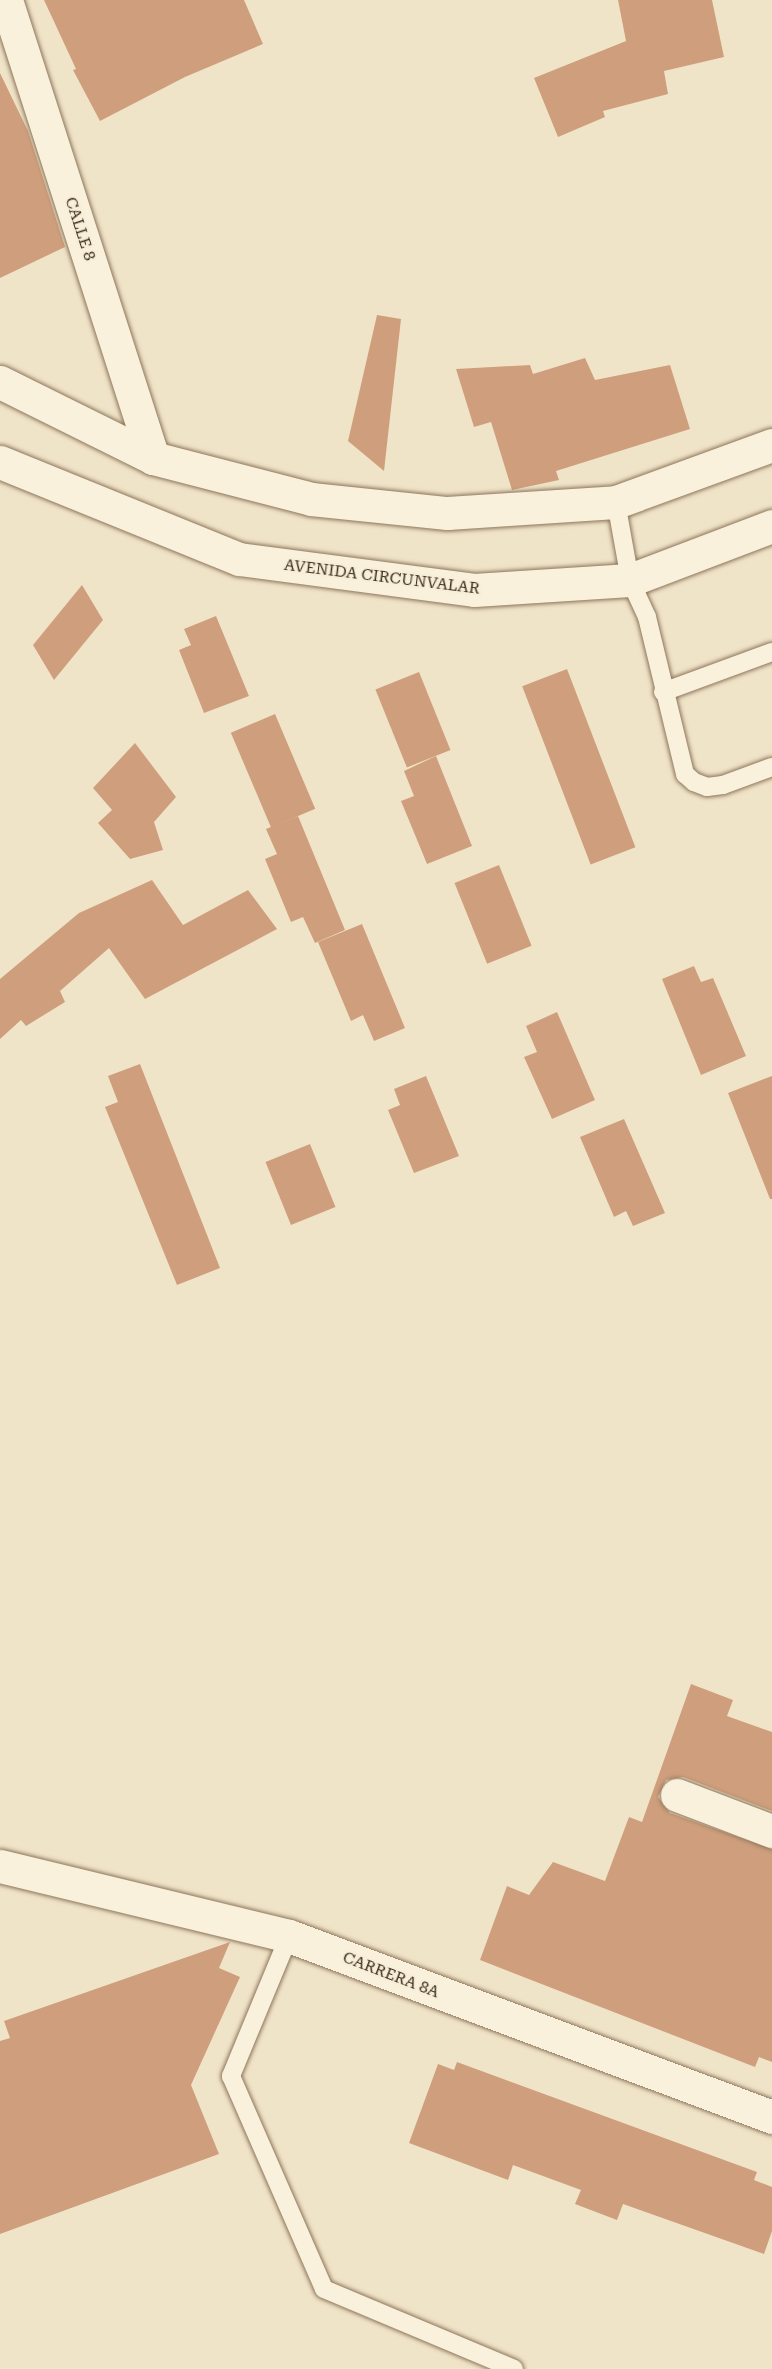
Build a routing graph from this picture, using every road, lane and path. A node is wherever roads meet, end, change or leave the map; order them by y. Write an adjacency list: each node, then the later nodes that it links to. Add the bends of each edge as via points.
1 (6, 0): 4 (main road, CALLE 8)
2 (0, 382): 4 (main road)
3 (772, 445): 6 (main road)
4 (153, 458): 6 (main road, via 310,500 447,513)
5 (0, 462): 8 (main road, AVENIDA CIRCUNVALAR, via 239,559 474,590)
6 (616, 502): 8 (lane)
7 (772, 526): 8 (main road, AVENIDA CIRCUNVALAR)
8 (630, 580): 10 (lane, via 647,617)
9 (772, 652): 10 (lane)
10 (663, 692): 11 (lane, via 685,774 694,782 707,787 723,785)
11 (772, 767)
12 (677, 1795): 13 (main road)
13 (772, 1831)
14 (0, 1866): 15 (main road, CARRERA 8A)
15 (289, 1936): 16 (main road, CARRERA 8A); 17 (lane, via 231,2076 324,2289)
16 (772, 2117)
17 (514, 2369)

